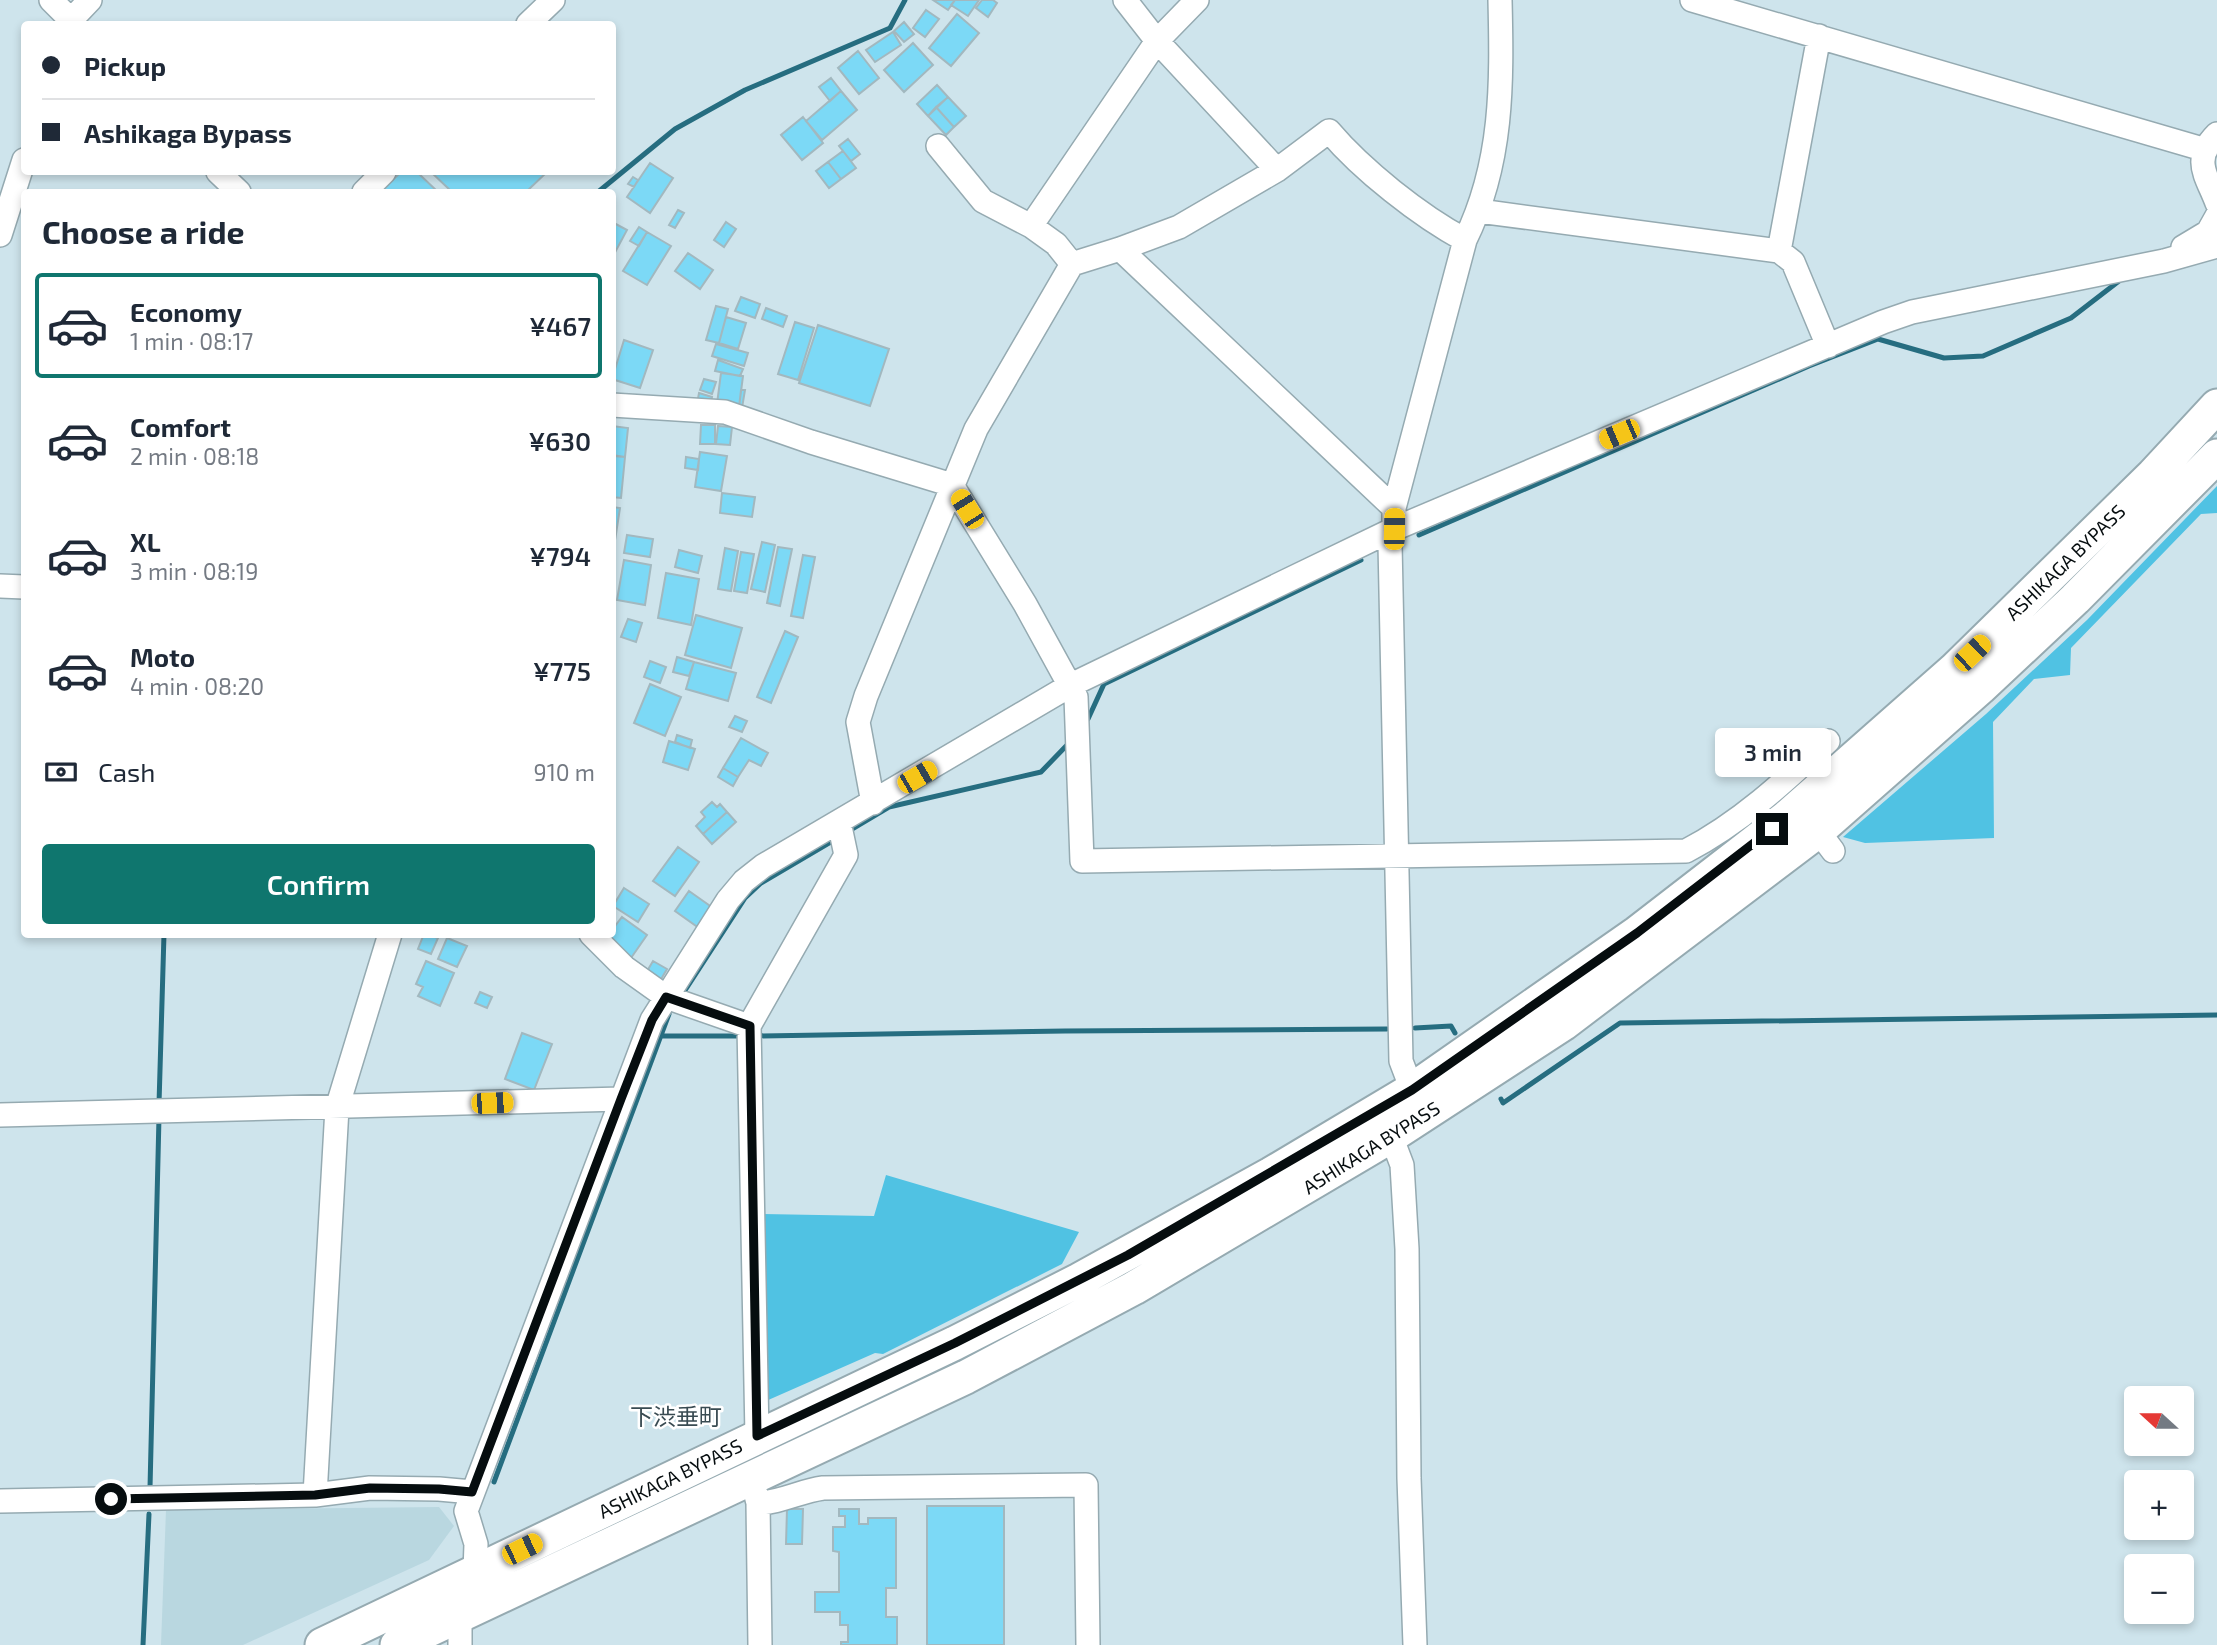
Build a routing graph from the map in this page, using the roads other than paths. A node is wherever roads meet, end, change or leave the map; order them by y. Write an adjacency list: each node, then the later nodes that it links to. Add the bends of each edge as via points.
1 (51, 0): 8 (street)
2 (90, 0): 9 (street)
3 (552, 0): 10 (street)
4 (1125, 0): 12 (street)
5 (1196, 0): 12 (street)
6 (1500, 0): 22 (street, via 1502,80 1495,148)
7 (1692, 0): 11 (street)
8 (70, 21)
9 (74, 21)
10 (531, 21)
11 (1819, 36): 13 (street); 29 (street)
12 (1157, 41): 16 (street); 24 (street)
13 (2212, 142): 21 (street, via 2203,169)
14 (939, 146): 24 (street, via 983,201)
15 (21, 169): 25 (street)
16 (1278, 170): 26 (street, via 1329,131 1344,149 1434,224); 28 (street, via 1179,227)
17 (221, 175): 19 (street)
18 (381, 175): 20 (street)
19 (236, 189)
20 (367, 189)
21 (2217, 203)
22 (1479, 211): 26 (street); 29 (street)
23 (2217, 216): 31 (street, via 2198,239)
24 (1031, 226): 30 (street, via 1056,244)
25 (0, 235)
26 (1465, 240): 37 (street)
27 (2217, 246): 31 (street)
28 (1120, 249): 30 (street); 37 (street)
29 (1779, 251): 32 (street, via 1793,262)
30 (1072, 264): 36 (street, via 976,429)
31 (2138, 265): 32 (street, via 1912,312)
32 (1824, 347): 37 (street)
33 (616, 405): 36 (street, via 725,412)
34 (2217, 406): 43 (highway, ASHIKAGA BYPASS, via 1954,670)
35 (2217, 456): 54 (highway, ASHIKAGA BYPASS, via 1825,841 1563,1024)
36 (952, 485): 40 (street); 42 (street, via 858,722)
37 (1394, 519): 40 (street); 45 (street, via 1390,544)
38 (0, 586): 39 (street)
39 (21, 587)
40 (1071, 685): 42 (street); 45 (street, via 1076,697 1082,861)
41 (1828, 741): 43 (street)
42 (873, 803): 44 (street)
43 (1779, 806): 45 (street, via 1686,851); 50 (highway, ASHIKAGA BYPASS, via 1637,933)
44 (839, 822): 48 (street, via 744,881); 49 (street, via 846,855)
45 (1395, 855): 50 (street, via 1401,1061)
46 (389, 938): 52 (street)
47 (595, 938): 48 (street, via 624,967)
48 (666, 997): 49 (street); 51 (street, via 652,1020)
49 (750, 1026): 55 (street)
50 (1412, 1090): 55 (highway, ASHIKAGA BYPASS, via 1128,1255)
51 (621, 1099): 52 (street); 57 (street)
52 (337, 1108): 53 (street); 58 (street)
53 (0, 1115)
54 (1391, 1136): 56 (highway, ASHIKAGA BYPASS, via 1134,1288); 66 (street, via 1402,1165 1407,1249)
55 (757, 1436): 60 (highway, ASHIKAGA BYPASS)
56 (753, 1491): 61 (highway, ASHIKAGA BYPASS); 64 (street); 65 (street, via 771,1503 822,1488 1086,1485)
57 (472, 1492): 58 (street, via 370,1488); 60 (street, via 466,1511 475,1544)
58 (315, 1495): 59 (street)
59 (0, 1501)
60 (475, 1572): 61 (street); 62 (highway, ASHIKAGA BYPASS)
61 (460, 1630): 63 (highway, ASHIKAGA BYPASS)
62 (322, 1645)
63 (397, 1645)
64 (760, 1645)
65 (1088, 1645)
66 (1415, 1645)

